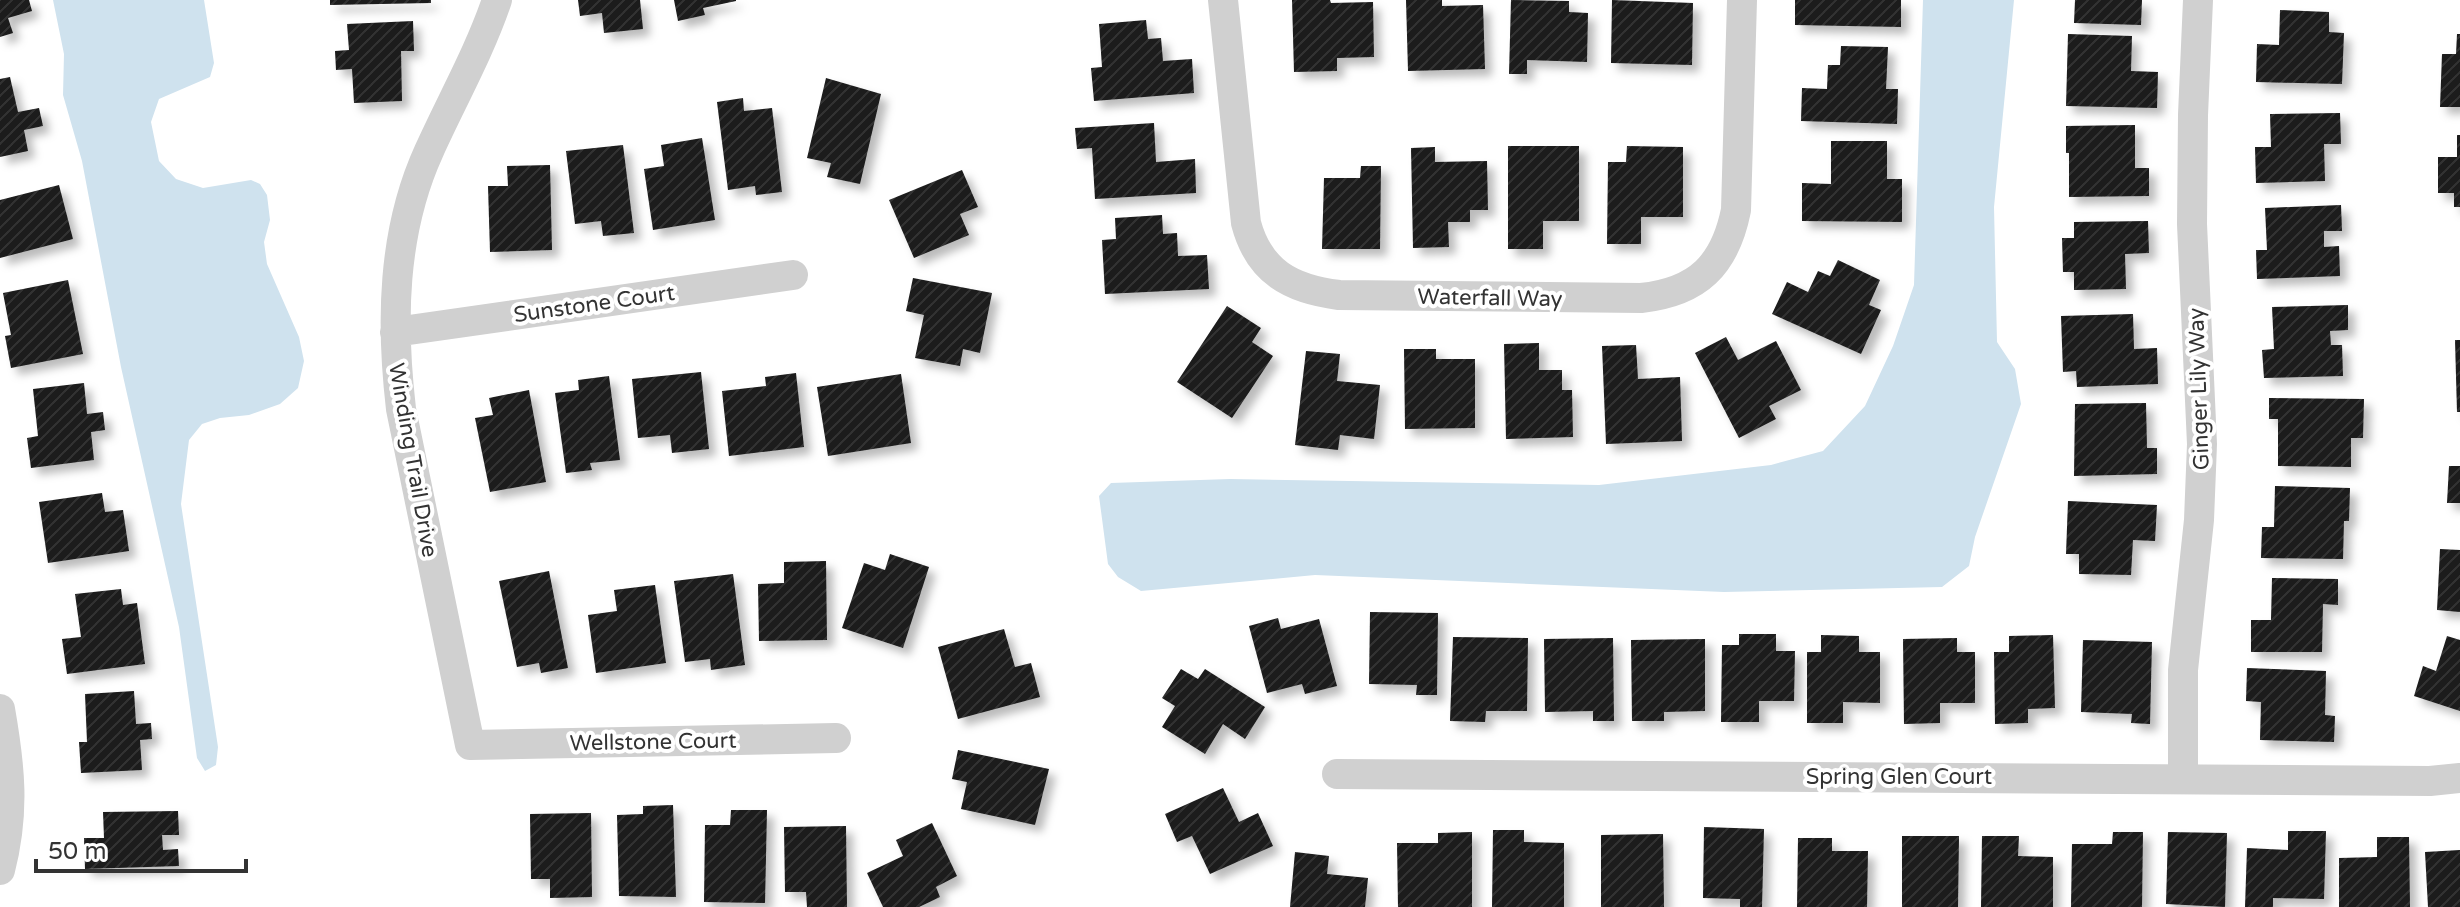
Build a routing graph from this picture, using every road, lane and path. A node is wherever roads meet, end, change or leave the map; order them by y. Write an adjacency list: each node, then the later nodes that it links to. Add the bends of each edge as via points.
1 (497, 0): 6 (street, Winding Trail Drive, via 417,182 396,277)
2 (1223, 0): 3 (street, Waterfall Way, via 1246,223 1250,240 1275,273 1314,292 1339,295 1641,298 1665,296 1702,277 1724,251 1732,230)
3 (1742, 0)
4 (2198, 0): 11 (street, Ginger Lily Way, via 2192,211 2202,444 2183,670)
5 (793, 275): 6 (street, Sunstone Court)
6 (395, 332): 9 (street, Winding Trail Drive, via 401,409)
7 (0, 709): 13 (street, via 11,795)
8 (836, 738): 9 (street, Wellstone Court)
9 (470, 745)
10 (1337, 774): 11 (street, Spring Glen Court)
11 (2183, 778): 12 (street, Spring Glen Court)
12 (2460, 778)
13 (0, 870)

